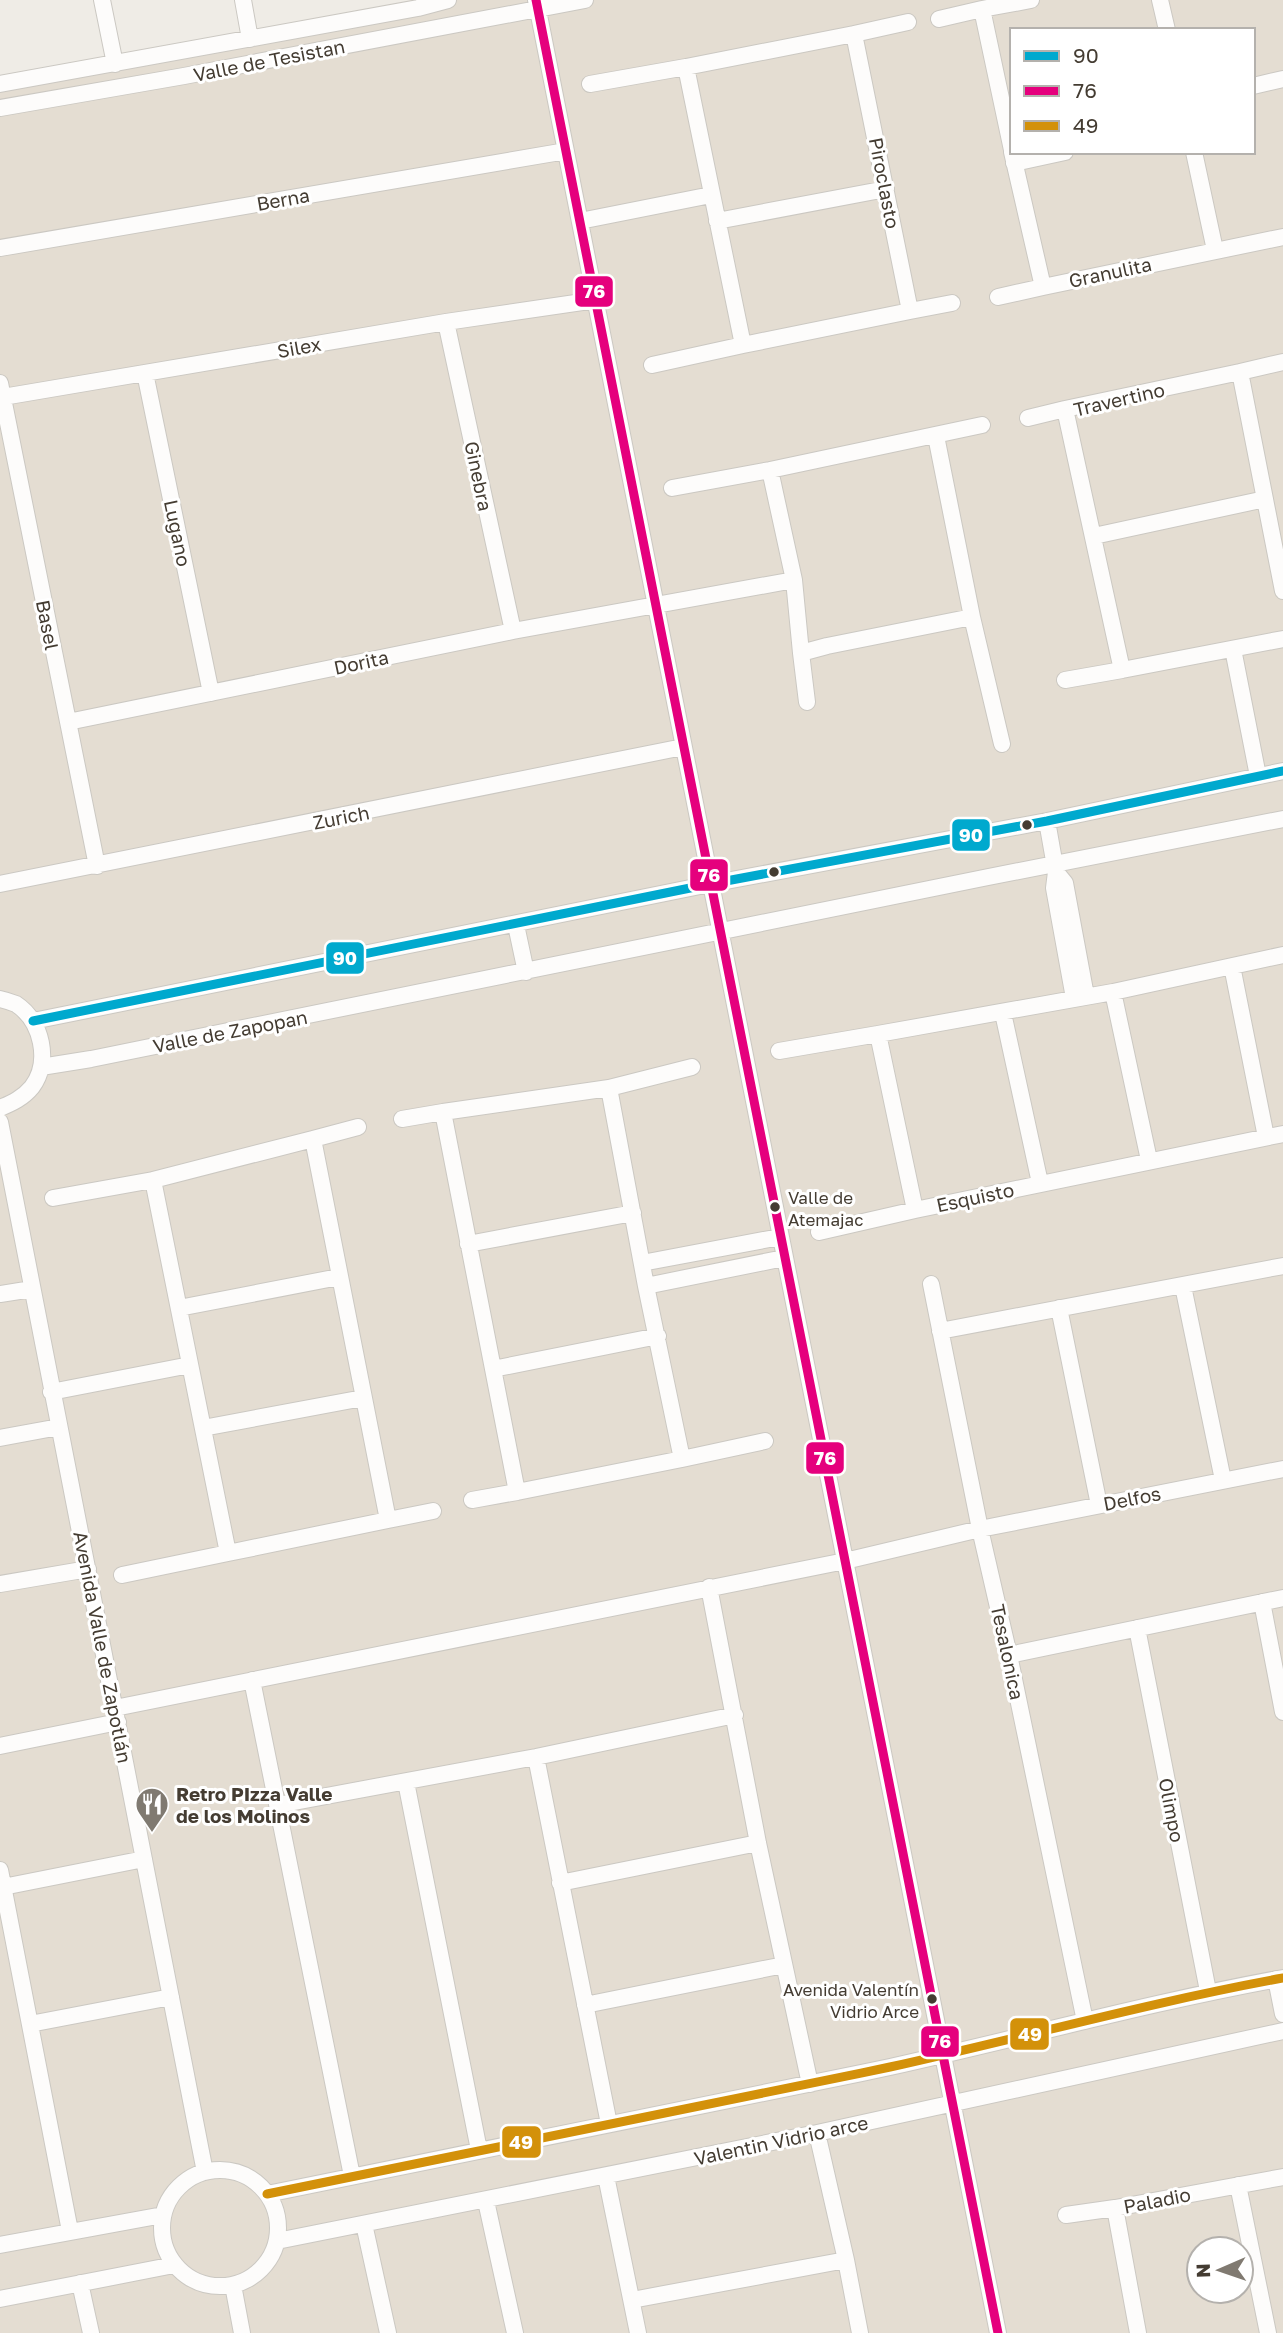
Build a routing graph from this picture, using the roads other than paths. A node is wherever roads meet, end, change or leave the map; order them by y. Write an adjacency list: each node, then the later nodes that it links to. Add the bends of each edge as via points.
1 (102, 0): 15 (street)
2 (243, 0): 14 (street)
3 (448, 0): 8 (street)
4 (584, 0): 7 (street, Valle de Tesistan)
5 (1031, 0): 9 (street)
6 (1160, 0): 12 (street)
7 (537, 5): 21 (street, Valle de Tesistan, via 198,74); 23 (street)
8 (382, 7): 14 (street)
9 (982, 9): 10 (street); 22 (street, Granulita)
10 (939, 19)
11 (908, 22): 13 (street)
12 (1167, 28)
13 (855, 34): 16 (street); 26 (street, Piroclasto)
14 (250, 39): 15 (street)
15 (115, 64): 18 (street)
16 (686, 67): 19 (street); 27 (street)
17 (1283, 79): 20 (street)
18 (0, 84)
19 (590, 84)
20 (1255, 86)
21 (0, 108)
22 (1010, 141)
23 (566, 150): 28 (street); 31 (street, Berna)
24 (1194, 154): 32 (street)
25 (1013, 155): 33 (street, Granulita)
26 (886, 189): 29 (street); 37 (street, Piroclasto)
27 (711, 195): 28 (street); 29 (street)
28 (580, 221): 35 (street)
29 (717, 221): 39 (street)
30 (1283, 237): 32 (street, Granulita)
31 (0, 248)
32 (1215, 250): 33 (street, Granulita)
33 (1042, 287): 34 (street)
34 (998, 297)
35 (596, 300): 38 (street, Silex); 55 (street)
36 (952, 303): 37 (street)
37 (910, 311): 39 (street)
38 (446, 321): 43 (street, Silex); 57 (street, Ginebra)
39 (743, 345): 41 (street)
40 (1283, 362): 42 (street, Travertino)
41 (652, 365)
42 (1240, 372): 45 (street, Travertino); 51 (street)
43 (145, 373): 44 (street, Silex); 63 (street, Lugano)
44 (1, 390): 65 (street, Basel)
45 (1065, 409): 46 (street); 52 (street, Travertino)
46 (1028, 418)
47 (982, 425): 48 (street)
48 (936, 436): 49 (street); 56 (street)
49 (771, 470): 50 (street); 53 (street)
50 (672, 488)
51 (1265, 499): 52 (street); 54 (street)
52 (1094, 536): 61 (street, Travertino)
53 (794, 580): 55 (street, Dorita); 60 (street)
54 (1283, 591)
55 (656, 604): 57 (street, Dorita); 67 (street)
56 (972, 617): 60 (street); 66 (street)
57 (513, 631): 63 (street, Dorita)
58 (1283, 639): 59 (street)
59 (1233, 649): 61 (street); 69 (street)
60 (801, 653): 64 (street)
61 (1122, 670): 62 (street)
62 (1065, 680)
63 (211, 693): 65 (street, Dorita)
64 (807, 702)
65 (68, 722): 72 (street, Basel)
66 (1002, 744)
67 (683, 747): 72 (street, Zurich); 75 (street)
68 (1283, 771): 69 (street)
69 (1258, 776): 71 (street)
70 (1283, 819): 73 (street, Valle de Zapopan)
71 (1047, 821): 73 (street); 75 (street)
72 (97, 866): 74 (street, Zurich)
73 (1055, 868): 77 (street, Valle de Zapopan); 82 (street, via 1054,888)
74 (0, 884)
75 (710, 884): 76 (street); 77 (street)
76 (516, 925): 80 (street); 85 (street)
77 (720, 931): 80 (street, Valle de Zapopan); 105 (street)
78 (1283, 956): 79 (street)
79 (1232, 966): 81 (street); 96 (street)
80 (526, 972): 88 (street, Valle de Zapopan)
81 (1113, 992): 82 (street); 98 (street)
82 (1080, 997): 84 (street)
83 (0, 999): 85 (street, via 16,1004)
84 (1003, 1013): 86 (street); 100 (street)
85 (33, 1021): 88 (street, via 42,1043)
86 (878, 1034): 87 (street); 102 (street, Esquisto)
87 (779, 1051)
88 (41, 1067): 91 (street, via 32,1086 17,1101)
89 (692, 1067): 90 (street)
90 (609, 1088): 92 (street); 103 (street)
91 (0, 1108)
92 (443, 1112): 93 (street); 106 (street)
93 (402, 1119)
94 (0, 1122): 114 (street, Avenida Valle de Zapotlán)
95 (358, 1126): 97 (street)
96 (1275, 1135): 98 (street, Esquisto)
97 (313, 1139): 99 (street); 110 (street)
98 (1149, 1160): 100 (street, Esquisto)
99 (153, 1180): 101 (street); 116 (street)
100 (1040, 1183): 102 (street, Esquisto)
101 (53, 1198)
102 (915, 1210): 104 (street)
103 (633, 1213): 106 (street); 108 (street)
104 (819, 1232)
105 (780, 1237): 107 (street); 108 (street)
106 (468, 1244): 121 (street)
107 (784, 1258): 112 (street); 138 (street)
108 (642, 1263): 112 (street)
109 (1283, 1266): 113 (street)
110 (339, 1277): 116 (street); 123 (street)
111 (931, 1284): 118 (street, Tesalonica)
112 (646, 1286): 119 (street)
113 (1183, 1286): 117 (street); 130 (street)
114 (32, 1289): 115 (street); 122 (street, Avenida Valle de Zapotlán)
115 (0, 1294)
116 (179, 1308): 120 (street)
117 (1059, 1308): 118 (street); 133 (street)
118 (940, 1331): 136 (street, Tesalonica)
119 (658, 1336): 121 (street); 128 (street)
120 (190, 1365): 122 (street); 125 (street)
121 (493, 1369): 131 (street)
122 (51, 1392): 124 (street, Avenida Valle de Zapotlán)
123 (363, 1398): 125 (street); 135 (street)
124 (59, 1427): 126 (street); 139 (street, Avenida Valle de Zapotlán)
125 (203, 1428): 137 (street)
126 (0, 1438)
127 (765, 1441): 128 (street)
128 (682, 1459): 131 (street)
129 (1283, 1469): 130 (street, Delfos)
130 (1223, 1480): 133 (street, Delfos)
131 (517, 1492): 132 (street)
132 (472, 1500)
133 (1099, 1505): 136 (street, Delfos)
134 (433, 1511): 135 (street)
135 (388, 1520): 137 (street)
136 (980, 1529): 138 (street, Delfos); 146 (street, Tesalonica)
137 (228, 1553): 140 (street)
138 (845, 1561): 142 (street, Delfos); 169 (street)
139 (88, 1569): 141 (street); 149 (street, Avenida Valle de Zapotlán)
140 (122, 1575)
141 (0, 1584)
142 (709, 1587): 147 (street, Delfos); 150 (street)
143 (1283, 1598): 144 (street)
144 (1262, 1602): 145 (street); 148 (street)
145 (1137, 1628): 146 (street); 162 (street, Olimpo)
146 (1009, 1655): 166 (street, Tesalonica)
147 (252, 1680): 149 (street, Delfos); 154 (street)
148 (1283, 1712)
149 (116, 1715): 151 (street, Delfos); 156 (street, Avenida Valle de Zapotlán)
150 (735, 1715): 152 (street); 155 (street)
151 (0, 1746)
152 (536, 1757): 153 (street); 158 (street)
153 (406, 1782): 154 (street); 174 (street)
154 (278, 1805): 176 (street)
155 (758, 1843): 158 (street); 160 (street)
156 (144, 1859): 157 (street); 163 (street, Avenida Valle de Zapotlán)
157 (2, 1879): 159 (street)
158 (560, 1883): 164 (street)
159 (8, 1952): 167 (street)
160 (783, 1965): 164 (street); 170 (street)
161 (1280, 1979): 162 (street); 165 (street)
162 (1208, 1992): 166 (street)
163 (171, 1997): 167 (street); 175 (street, Avenida Valle de Zapotlán)
164 (586, 2006): 172 (street)
165 (1283, 2014)
166 (1085, 2021): 169 (street)
167 (30, 2024): 186 (street)
168 (1283, 2031): 171 (street, Valentin Vidrio arce)
169 (943, 2055): 170 (street); 171 (street)
170 (810, 2084): 172 (street)
171 (952, 2103): 173 (street, Valentin Vidrio arce); 201 (street)
172 (609, 2124): 174 (street)
173 (817, 2133): 177 (street, Valentin Vidrio arce); 189 (street)
174 (479, 2150): 176 (street)
175 (205, 2172): 180 (street, via 240,2173); 183 (street, via 178,2188)
176 (352, 2176): 180 (street)
177 (606, 2176): 181 (street, Valentin Vidrio arce); 194 (street)
178 (1283, 2177): 179 (street, Paladio)
179 (1238, 2185): 182 (street, Paladio); 203 (street)
180 (267, 2194): 187 (street, via 275,2209)
181 (486, 2201): 185 (street, Valentin Vidrio arce); 198 (street)
182 (1115, 2208): 184 (street); 202 (street, Paladio)
183 (163, 2215): 186 (street); 190 (street, via 162,2232)
184 (1066, 2215)
185 (364, 2224): 187 (street, Valentin Vidrio arce); 197 (street)
186 (70, 2231): 188 (street)
187 (277, 2241): 192 (street, via 261,2270)
188 (0, 2245)
189 (846, 2260): 194 (street); 200 (street)
190 (174, 2265): 191 (street); 192 (street, via 201,2283)
191 (80, 2283): 193 (street); 195 (street)
192 (233, 2285): 196 (street)
193 (0, 2299)
194 (632, 2300): 199 (street)
195 (90, 2333)
196 (242, 2333)
197 (387, 2333)
198 (515, 2333)
199 (638, 2333)
200 (860, 2333)
201 (998, 2333)
202 (1138, 2333)
203 (1268, 2333)

